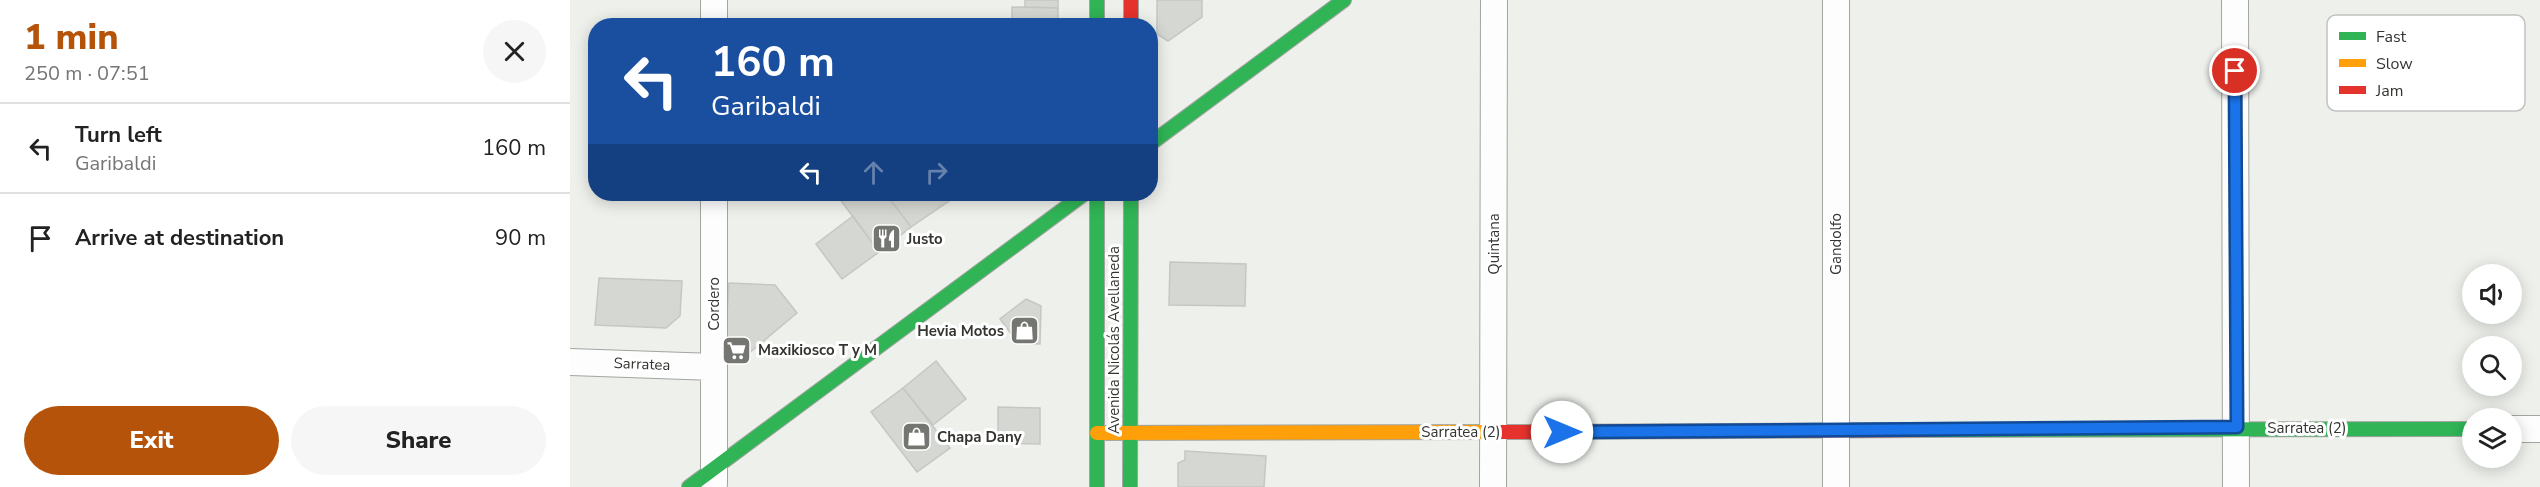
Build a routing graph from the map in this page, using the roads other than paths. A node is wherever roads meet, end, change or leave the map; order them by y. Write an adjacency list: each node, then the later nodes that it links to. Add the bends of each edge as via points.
1 (714, 0): 8 (street)
2 (1097, 0): 9 (main road)
3 (1131, 0): 10 (main road)
4 (1344, 0): 11 (main road)
5 (1494, 0): 23 (street, Quintana)
6 (1836, 0): 22 (street, Gandolfo)
7 (2235, 0): 18 (street)
8 (714, 18)
9 (1097, 18)
10 (1131, 18)
11 (1158, 138)
12 (714, 201): 17 (street, Cordero)
13 (1075, 201): 26 (main road)
14 (1097, 201): 24 (main road, Avenida Nicolás Avellaneda)
15 (1131, 201): 25 (main road, Avenida Nicolás Avellaneda)
16 (570, 362): 17 (street, Sarratea)
17 (714, 367): 26 (street, Cordero)
18 (2237, 427): 19 (main road, Sarratea (2)); 22 (main road, Sarratea (2)); 32 (street)
19 (2462, 429)
20 (2522, 429): 21 (street)
21 (2540, 429)
22 (1836, 431): 23 (main road, Sarratea (2)); 31 (street, Gandolfo)
23 (1493, 432): 25 (main road, Sarratea (2)); 30 (street, Quintana)
24 (1097, 433): 25 (main road, Sarratea (2)); 28 (main road, Avenida Nicolás Avellaneda)
25 (1130, 433): 29 (main road, Avenida Nicolás Avellaneda)
26 (714, 478): 27 (main road)
27 (689, 487)
28 (1097, 487)
29 (1130, 487)
30 (1493, 487)
31 (1836, 487)
32 (2236, 487)

